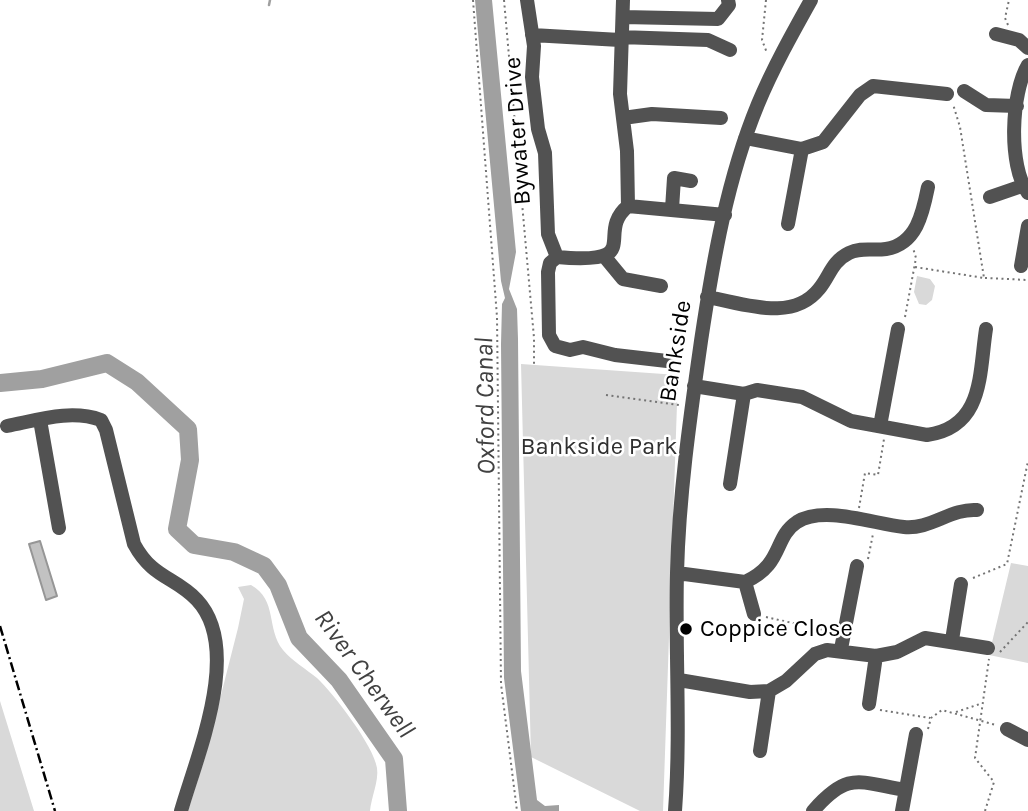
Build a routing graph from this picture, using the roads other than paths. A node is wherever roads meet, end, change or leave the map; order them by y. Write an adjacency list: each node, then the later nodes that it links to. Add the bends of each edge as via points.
1 (527, 0): 6 (street, Bywater Drive)
2 (623, 0): 5 (street)
3 (727, 0): 5 (street, via 729,5 718,19)
4 (811, 0): 15 (street, Bankside, via 772,71)
5 (623, 17): 8 (street)
6 (532, 35): 8 (street); 28 (street, Bywater Drive, via 532,77 545,153 548,234)
7 (1001, 35): 9 (street)
8 (620, 39): 10 (street, via 708,40); 13 (street)
9 (1028, 48)
10 (730, 50)
11 (1028, 65): 12 (street)
12 (1017, 106): 16 (street, via 1013,127); 17 (street, via 873,86 860,95 824,142)
13 (623, 118): 14 (street, via 660,114); 22 (street)
14 (721, 118)
15 (745, 138): 17 (street); 24 (street, Bankside)
16 (1022, 141): 20 (street)
17 (802, 149): 25 (street)
18 (691, 181): 23 (street, via 674,178)
19 (928, 187): 31 (street, via 923,214 908,238 886,249 847,254 830,268 814,294 789,308)
20 (1025, 190): 21 (street)
21 (990, 197)
22 (625, 208): 23 (street); 27 (street, via 618,215 614,247)
23 (672, 209): 24 (street)
24 (724, 215): 31 (street, Bankside)
25 (788, 224)
26 (1028, 226): 29 (street)
27 (604, 256): 28 (street, via 587,260); 30 (street, via 623,279)
28 (557, 257): 34 (street, via 548,272 549,335 555,346 570,351 583,346)
29 (1021, 266)
30 (661, 286)
31 (707, 297): 35 (street, Bankside)
32 (898, 329): 39 (street)
33 (986, 329): 39 (street, via 975,399 960,424 927,435)
34 (667, 361)
35 (694, 386): 36 (street); 44 (street, Bankside, via 683,458)
36 (744, 394): 39 (street, via 757,390 802,397 851,421); 40 (street)
37 (40, 420): 38 (street); 42 (street); 60 (street, via 85,414 101,420 141,557 151,570 195,597 209,615 218,658 215,688)
38 (7, 426)
39 (883, 427)
40 (730, 484)
41 (977, 510): 45 (street, via 962,509 907,528 827,514 796,523 769,566)
42 (59, 528)
43 (858, 566): 50 (street)
44 (677, 573): 45 (street); 52 (street, Bankside)
45 (745, 582): 47 (street)
46 (961, 584): 48 (street)
47 (754, 614)
48 (952, 640): 49 (street); 51 (street, via 925,638)
49 (988, 648)
50 (841, 649): 51 (street); 53 (street, via 815,654)
51 (876, 656): 54 (street)
52 (679, 680): 53 (street); 61 (street, Bankside)
53 (769, 691): 58 (street)
54 (869, 704)
55 (1007, 729): 57 (street)
56 (916, 734): 59 (street)
57 (1028, 740)
58 (760, 751)
59 (905, 790): 62 (street, via 854,781 835,788); 63 (street)
60 (181, 811)
61 (674, 811)
62 (813, 811)
63 (902, 811)

